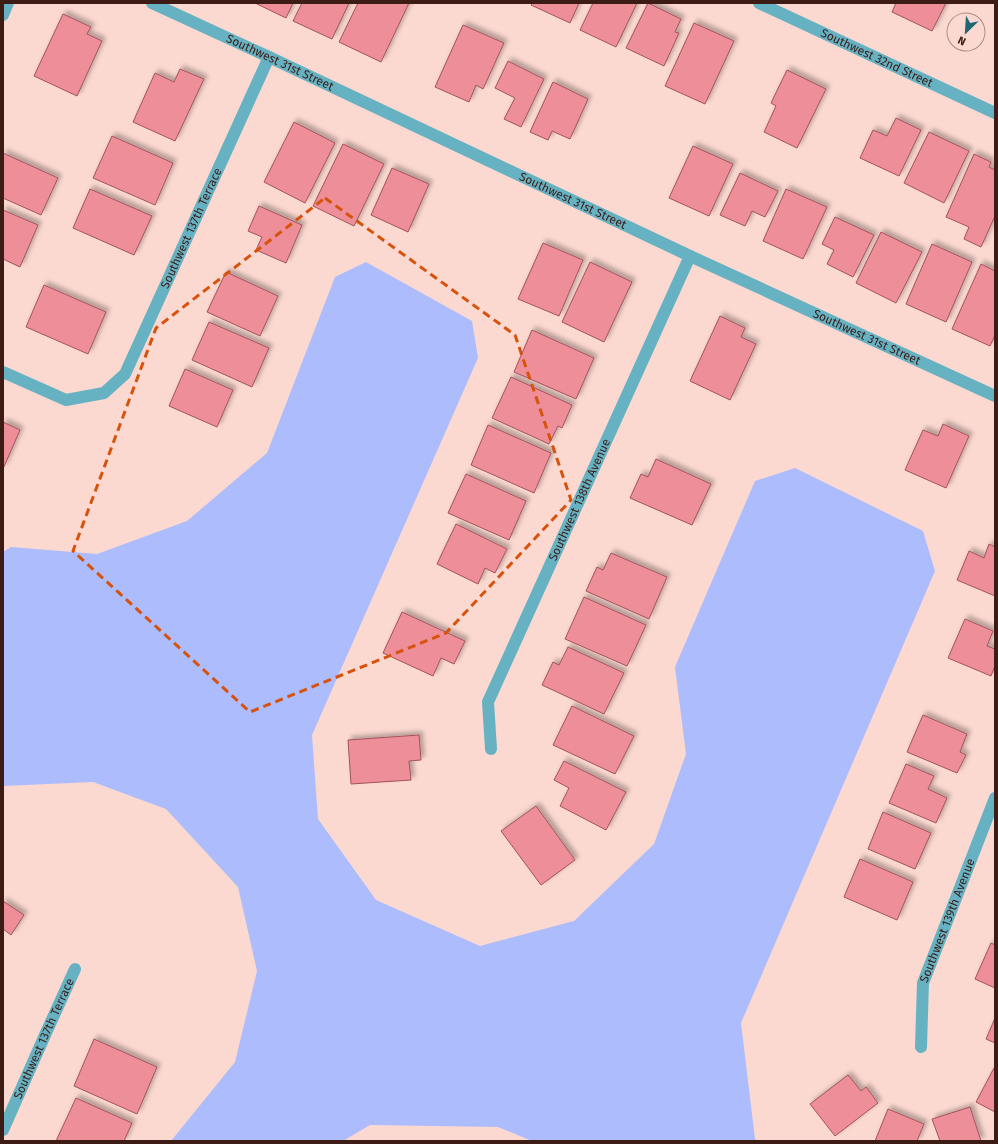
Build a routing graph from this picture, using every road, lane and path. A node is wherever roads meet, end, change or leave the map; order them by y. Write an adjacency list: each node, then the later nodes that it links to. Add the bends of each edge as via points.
1 (8, 3): 4 (street)
2 (152, 3): 5 (street, Southwest 31st Street)
3 (759, 3): 6 (street, Southwest 32nd Street)
4 (3, 14)
5 (269, 57): 7 (street, Southwest 31st Street); 8 (street, Southwest 137th Terrace, via 125,374 104,393 66,400)
6 (995, 114)
7 (690, 256): 9 (street, Southwest 31st Street); 10 (street, Southwest 138th Avenue, via 488,702)
8 (3, 372)
9 (995, 396)
10 (492, 748)
11 (995, 798): 13 (street, Southwest 139th Avenue, via 923,983)
12 (75, 969): 14 (street, Southwest 137th Terrace)
13 (921, 1047)
14 (3, 1130)

